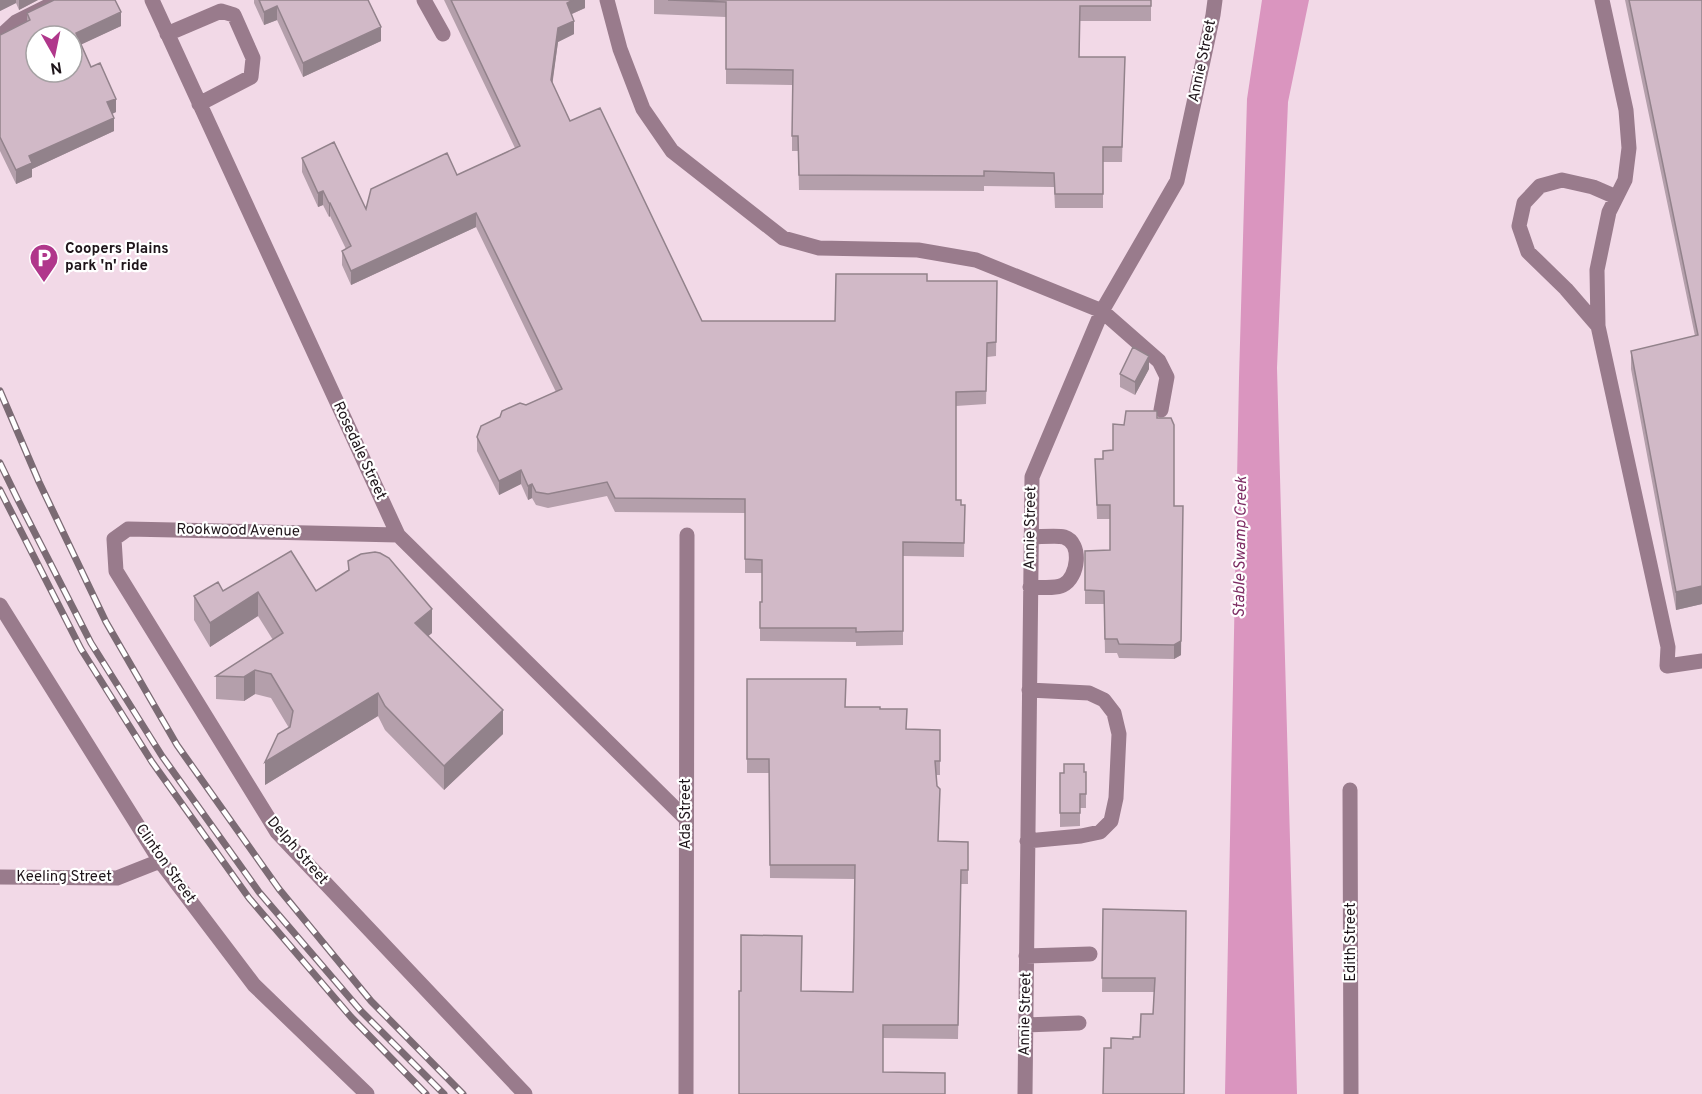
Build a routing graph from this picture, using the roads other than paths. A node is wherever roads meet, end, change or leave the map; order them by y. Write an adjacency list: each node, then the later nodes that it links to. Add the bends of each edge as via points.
1 (60, 0): 7 (street, via 16,21)
2 (152, 0): 8 (street, Rosedale Street)
3 (424, 0): 9 (street)
4 (607, 0): 12 (street, via 620,49 643,109 672,151 783,238 819,248 918,250 976,260)
5 (1215, 0): 12 (street, Annie Street, via 1177,181)
6 (1602, 0): 11 (street, via 1626,110 1629,148 1625,180)
7 (3, 33)
8 (167, 34): 10 (street, Rosedale Street); 10 (street, via 221,11 234,15 253,58 251,77)
9 (443, 34)
10 (199, 104): 15 (street, Rosedale Street)
11 (1616, 197): 13 (street, via 1597,270); 13 (street, via 1562,180 1540,186 1524,203 1519,226 1528,252)
12 (1102, 311): 14 (street, via 1159,361 1167,377); 17 (street, Annie Street, via 1032,477)
13 (1598, 326): 21 (street, via 1668,647 1667,666)
14 (1161, 410)
15 (398, 535): 18 (street, Rookwood Avenue, via 128,529 114,539); 24 (street, Rosedale Street)
16 (687, 535): 24 (street, Ada Street)
17 (1031, 537): 19 (street, Annie Street); 19 (street, via 1064,537 1076,550 1070,581 1061,586)
18 (116, 571): 33 (street, Delph Street, via 277,832)
19 (1030, 587): 22 (street, Annie Street)
20 (0, 605): 26 (street, Clinton Street)
21 (1702, 661)
22 (1029, 690): 25 (street, Annie Street); 25 (street, via 1089,693 1104,700 1114,713 1119,734 1111,821 1100,832)
23 (1350, 790): 36 (street, Edith Street)
24 (685, 818): 34 (street, Ada Street)
25 (1028, 841): 29 (street, Annie Street)
26 (160, 861): 27 (street, Keeling Street, via 117,878); 32 (street, Clinton Street, via 254,985)
27 (0, 877)
28 (1090, 954): 29 (street)
29 (1026, 956): 31 (street, Annie Street)
30 (1079, 1023): 31 (street)
31 (1025, 1025): 35 (street, Annie Street)
32 (367, 1094)
33 (525, 1094)
34 (686, 1094)
35 (1025, 1094)
36 (1351, 1094)

